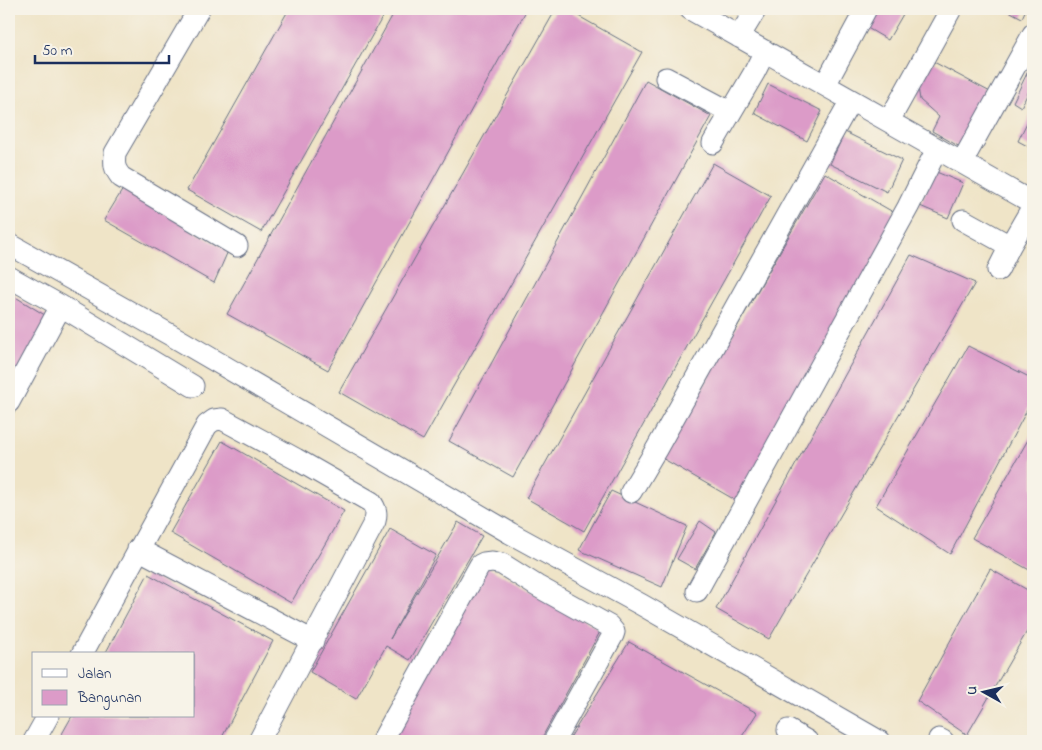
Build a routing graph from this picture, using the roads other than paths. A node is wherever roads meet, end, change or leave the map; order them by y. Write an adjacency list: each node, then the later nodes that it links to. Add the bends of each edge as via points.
1 (199, 9): 20 (street, via 115,153 114,164 122,177)
2 (690, 9): 7 (street)
3 (756, 9): 7 (street)
4 (866, 9): 10 (street)
5 (951, 9): 13 (street)
6 (1033, 34): 16 (street)
7 (739, 37): 8 (street)
8 (765, 51): 10 (street); 12 (street)
9 (666, 78): 12 (street)
10 (825, 85): 11 (street)
11 (851, 100): 13 (street); 27 (street)
12 (730, 112): 14 (street)
13 (889, 121): 15 (street)
14 (713, 144)
15 (937, 148): 16 (street); 29 (street, via 908,208)
16 (962, 162): 17 (street)
17 (1032, 201): 21 (street)
18 (963, 220): 21 (street)
19 (9, 244): 39 (street)
20 (237, 246)
21 (1010, 246): 22 (street)
22 (998, 270)
23 (9, 277): 24 (street)
24 (60, 306): 25 (street); 26 (street)
25 (194, 386)
26 (9, 402)
27 (631, 492)
28 (138, 549): 30 (street); 30 (street, via 207,425 222,419 371,502 376,509 375,521); 31 (street)
29 (697, 591)
30 (313, 641): 35 (street)
31 (83, 652)
32 (47, 718): 34 (street)
33 (788, 730): 38 (street)
34 (34, 741)
35 (259, 741)
36 (382, 741): 37 (street, via 480,565 492,562 502,564 609,626 614,632)
37 (554, 741)
38 (807, 741)
39 (879, 741)

